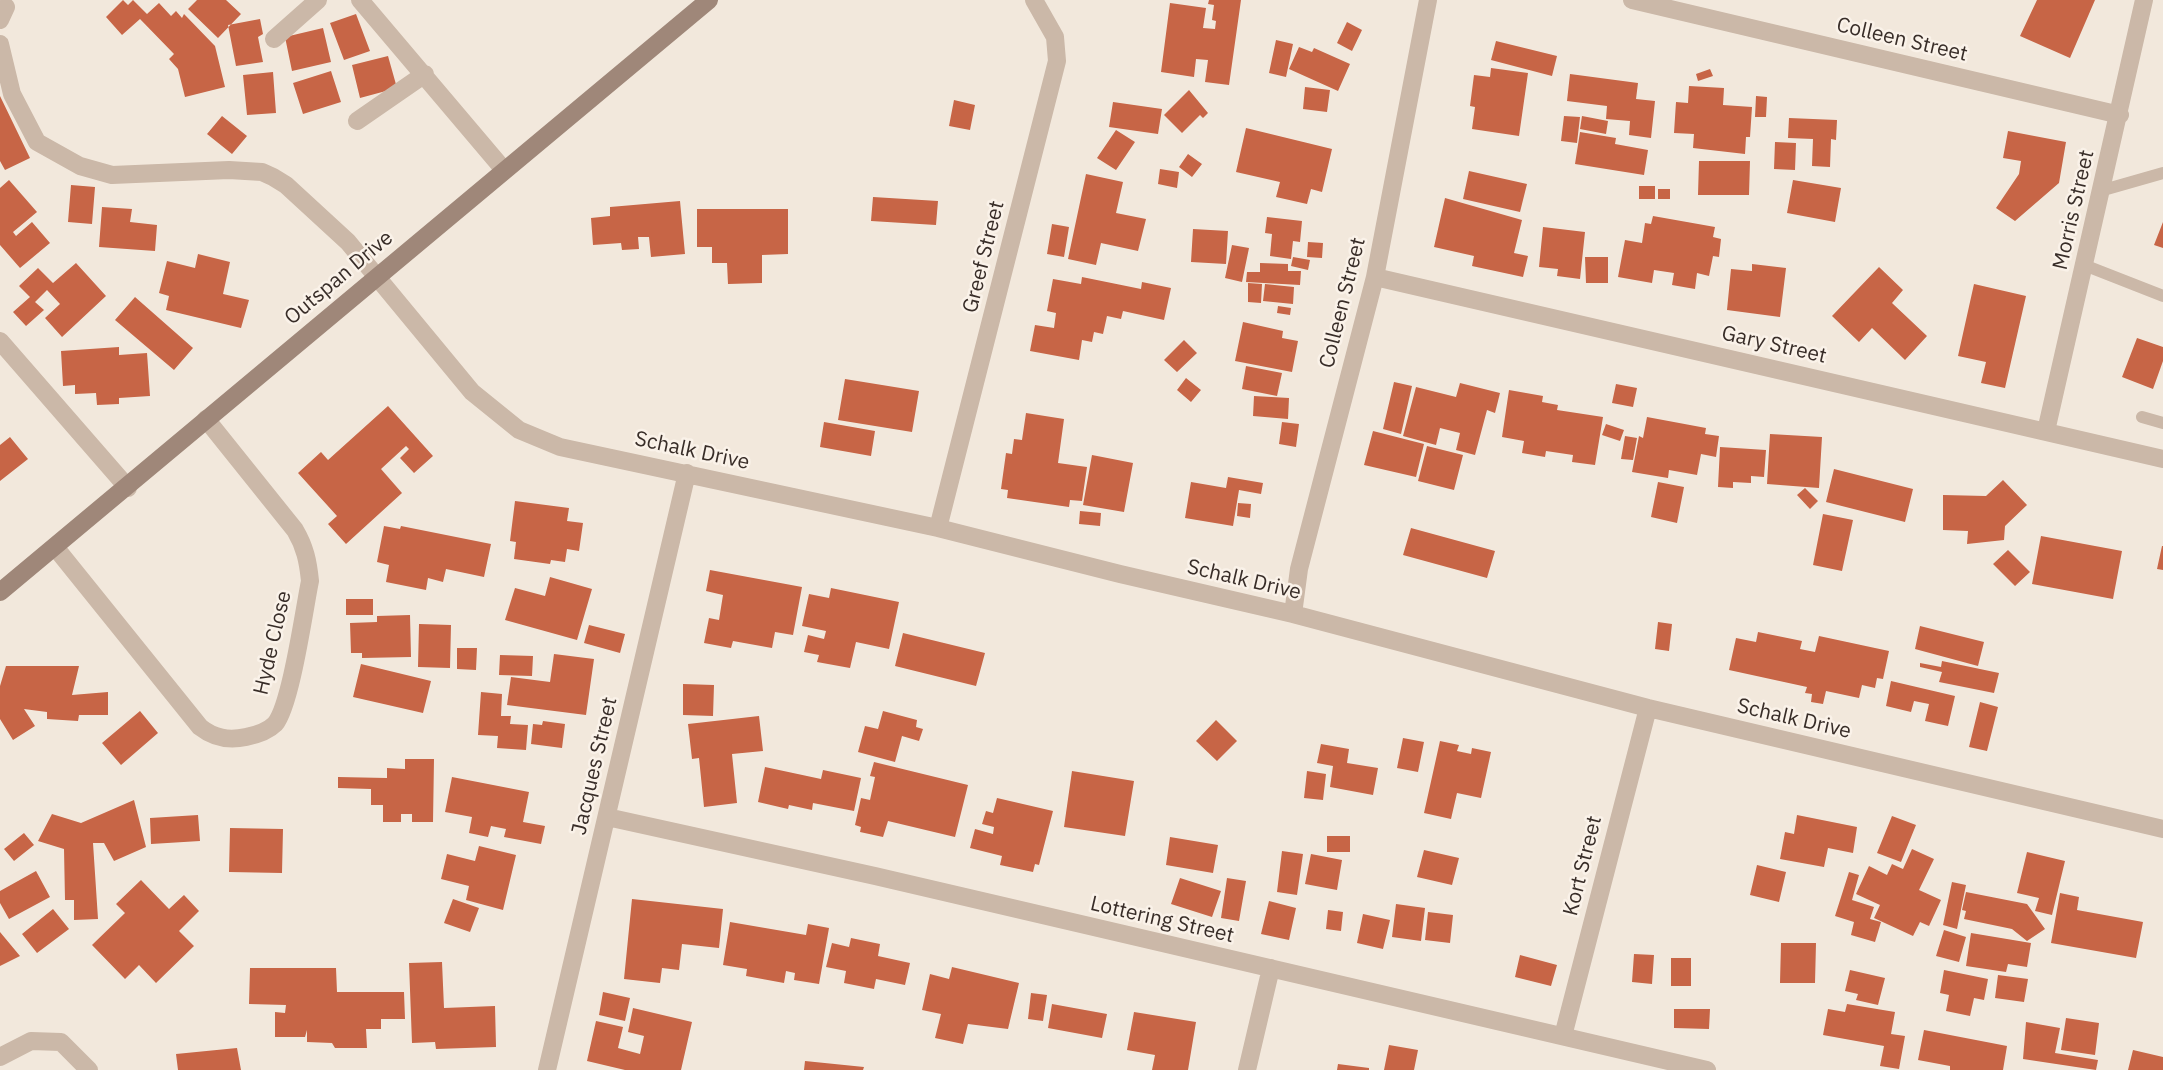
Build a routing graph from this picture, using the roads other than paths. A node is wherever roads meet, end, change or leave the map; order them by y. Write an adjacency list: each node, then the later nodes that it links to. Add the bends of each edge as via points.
1 (318, 0): 8 (street)
2 (360, 0): 10 (street)
3 (1034, 0): 28 (street, Greef Street, via 1055,37 1056,61)
4 (1428, 0): 18 (street, Colleen Street)
5 (1632, 0): 11 (street, Colleen Street)
6 (2144, 0): 11 (street, Morris Street)
7 (702, 2): 13 (street, Outspan Drive)
8 (274, 39)
9 (0, 44): 17 (street, Schalk Drive, via 12,94 37,142 80,166 112,174 262,172 286,185 348,242)
10 (425, 74): 12 (street); 13 (street)
11 (2120, 115): 15 (street, Morris Street)
12 (357, 121)
13 (504, 170): 17 (street, Outspan Drive)
14 (2163, 173): 15 (lane)
15 (2101, 191): 16 (street, Morris Street)
16 (2084, 265): 19 (lane); 24 (street, Morris Street)
17 (375, 277): 22 (street, Outspan Drive); 26 (street, Schalk Drive, via 453,373 519,430 560,447)
18 (1375, 277): 24 (street, Gary Street); 31 (street, Colleen Street, via 1299,569)
19 (2163, 296)
20 (0, 341): 27 (street)
21 (2142, 417): 23 (lane)
22 (206, 419): 27 (street, Outspan Drive); 29 (street, Hyde Close, via 295,530 309,563 310,581 287,690 275,723 236,740 219,738 200,727)
23 (2163, 423)
24 (2046, 431): 25 (street, Gary Street)
25 (2163, 459)
26 (687, 473): 28 (street, Schalk Drive); 33 (street, Jacques Street)
27 (128, 488): 29 (street, Outspan Drive)
28 (938, 528): 31 (street, Schalk Drive)
29 (55, 547): 30 (street, Outspan Drive)
30 (0, 592)
31 (1293, 614): 32 (street, Schalk Drive)
32 (1648, 708): 34 (street, Schalk Drive); 36 (street, Kort Street)
33 (607, 817): 35 (street, Lottering Street); 39 (street, Jacques Street)
34 (2163, 829)
35 (1272, 968): 36 (street, Lottering Street); 40 (street)
36 (1563, 1036): 41 (street, Lottering Street)
37 (0, 1057): 38 (street, via 31,1041 61,1042)
38 (89, 1070)
39 (547, 1070)
40 (1247, 1070)
41 (1707, 1070)

